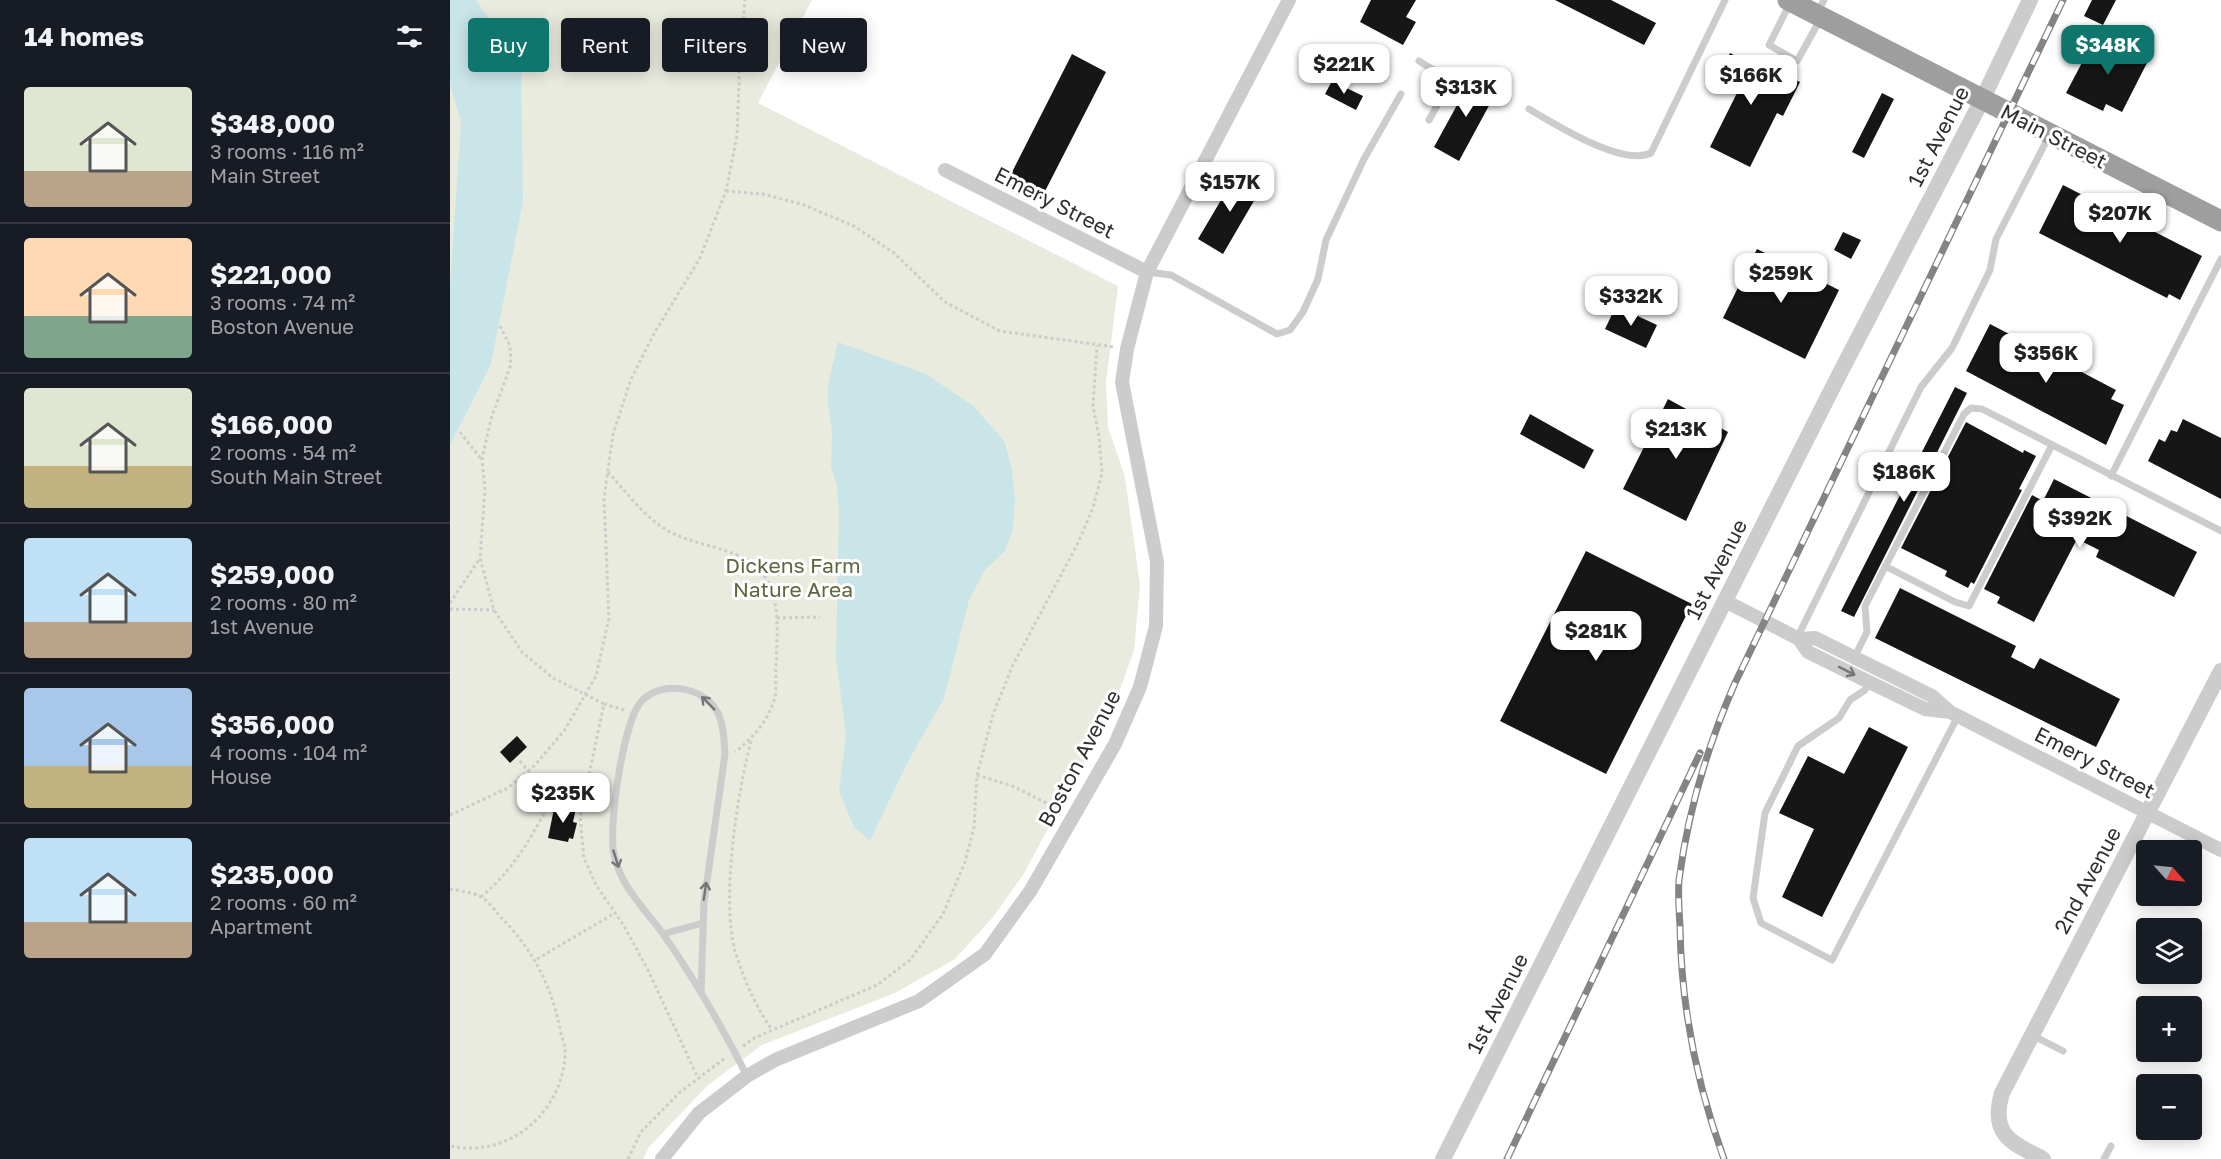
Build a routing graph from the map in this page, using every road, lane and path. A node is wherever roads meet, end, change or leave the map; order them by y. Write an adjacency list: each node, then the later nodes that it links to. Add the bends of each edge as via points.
1 (745, 0): 14 (path, via 736,136)
2 (1289, 0): 17 (street, Boston Avenue)
3 (1725, 0): 10 (lane, via 1652,153 1634,156 1588,143)
4 (2031, 0): 9 (street, 1st Avenue)
5 (1789, 1): 6 (highway, Main Street); 6 (lane, via 1769,45 1797,60)
6 (1821, 11): 9 (highway, Main Street)
7 (1419, 61): 11 (lane, via 1451,81)
8 (1401, 94): 17 (lane, via 1364,159 1326,240 1318,279 1290,330 1277,334 1171,275)
9 (1982, 100): 12 (highway, Main Street); 29 (street, 1st Avenue)
10 (1529, 109)
11 (1429, 120)
12 (2050, 134): 15 (highway, Main Street); 35 (lane, via 1996,239 1990,270 1952,348 1921,387)
13 (945, 170): 17 (street, Emery Street)
14 (726, 191): 19 (path, via 794,202 854,226 894,253 945,302 1000,331); 24 (path, via 700,258 632,379 613,434)
15 (2221, 221)
16 (2221, 259): 25 (lane)
17 (1147, 272): 20 (street, Boston Avenue)
18 (500, 326): 23 (path, via 510,346 510,364)
19 (1097, 345): 20 (path); 47 (path, via 1093,406 1102,473 1094,508 1013,664 993,714)
20 (1127, 349): 52 (street, Boston Avenue, via 1122,382 1157,562 1156,626 1140,687 1115,744)
21 (460, 432): 23 (path)
22 (2052, 445): 25 (lane); 28 (lane, via 1982,409 1971,408 1964,414); 28 (lane, via 1969,606)
23 (482, 459): 27 (path, via 485,489)
24 (608, 472): 34 (path, via 668,531 754,565 772,594); 39 (path, via 604,548 609,618 596,676)
25 (2111, 476): 26 (lane)
26 (2221, 531)
27 (480, 558): 30 (path); 32 (path)
28 (1885, 566): 36 (lane, via 1865,606 1867,632)
29 (1725, 601): 35 (street, Emery Street); 72 (street, 1st Avenue)
30 (450, 603)
31 (450, 609): 32 (path)
32 (494, 610): 39 (path, via 522,652 553,678)
33 (820, 617): 34 (path)
34 (777, 618): 43 (path, via 775,697)
35 (1798, 639): 36 (street, Emery Street, via 1815,638); 38 (street, Emery Street, one-way to 38, via 1809,652)
36 (1854, 658): 42 (street, Emery Street, via 1932,696)
37 (2221, 671): 50 (street, 2nd Avenue)
38 (1869, 682): 42 (street, Emery Street, via 1925,709); 42 (lane, via 1865,690 1850,700 1839,718 1798,746 1765,813 1753,898 1761,923 1832,960)
39 (586, 696): 46 (path, via 564,731)
40 (604, 704): 41 (path)
41 (634, 713): 45 (lane, one-way to 41, via 718,713 699,694 670,688 651,693); 58 (lane, one-way to 58, via 610,834 623,879)
42 (1954, 714): 50 (street, Emery Street)
43 (751, 739): 45 (path); 61 (path, via 732,866 731,919 743,972)
44 (520, 760): 46 (path)
45 (724, 761): 57 (lane, one-way to 45)
46 (528, 771): 48 (path); 51 (path, via 508,788)
47 (977, 774): 52 (path, via 1015,787); 61 (path, via 974,827 964,862 943,914 910,960 877,985)
48 (555, 793): 49 (path); 55 (path, via 503,879)
49 (583, 801)
50 (2149, 812): 53 (street, Emery Street); 62 (street, 2nd Avenue)
51 (450, 815)
52 (1072, 817): 65 (street, Boston Avenue, via 1011,921 985,954 955,978 920,1001 775,1060)
53 (2221, 850)
54 (450, 889): 55 (path)
55 (482, 897): 59 (path)
56 (615, 913): 59 (path)
57 (703, 923): 58 (lane); 60 (lane)
58 (663, 934): 60 (lane)
59 (536, 960): 66 (path, via 552,994 566,1054 552,1109)
60 (701, 992): 64 (lane)
61 (773, 1031): 64 (path)
62 (2032, 1035): 63 (lane); 73 (street, 2nd Avenue, via 1996,1112 2005,1135)
63 (2063, 1051)
64 (734, 1052): 65 (lane); 70 (path, via 679,1093 640,1132)
65 (747, 1076): 71 (street, Boston Avenue, via 699,1113)
66 (528, 1136)
67 (450, 1146): 69 (path)
68 (2111, 1146): 74 (lane)
69 (462, 1153)
70 (628, 1159)
71 (662, 1159)
72 (1443, 1159)
73 (2043, 1159)
74 (2104, 1159)

